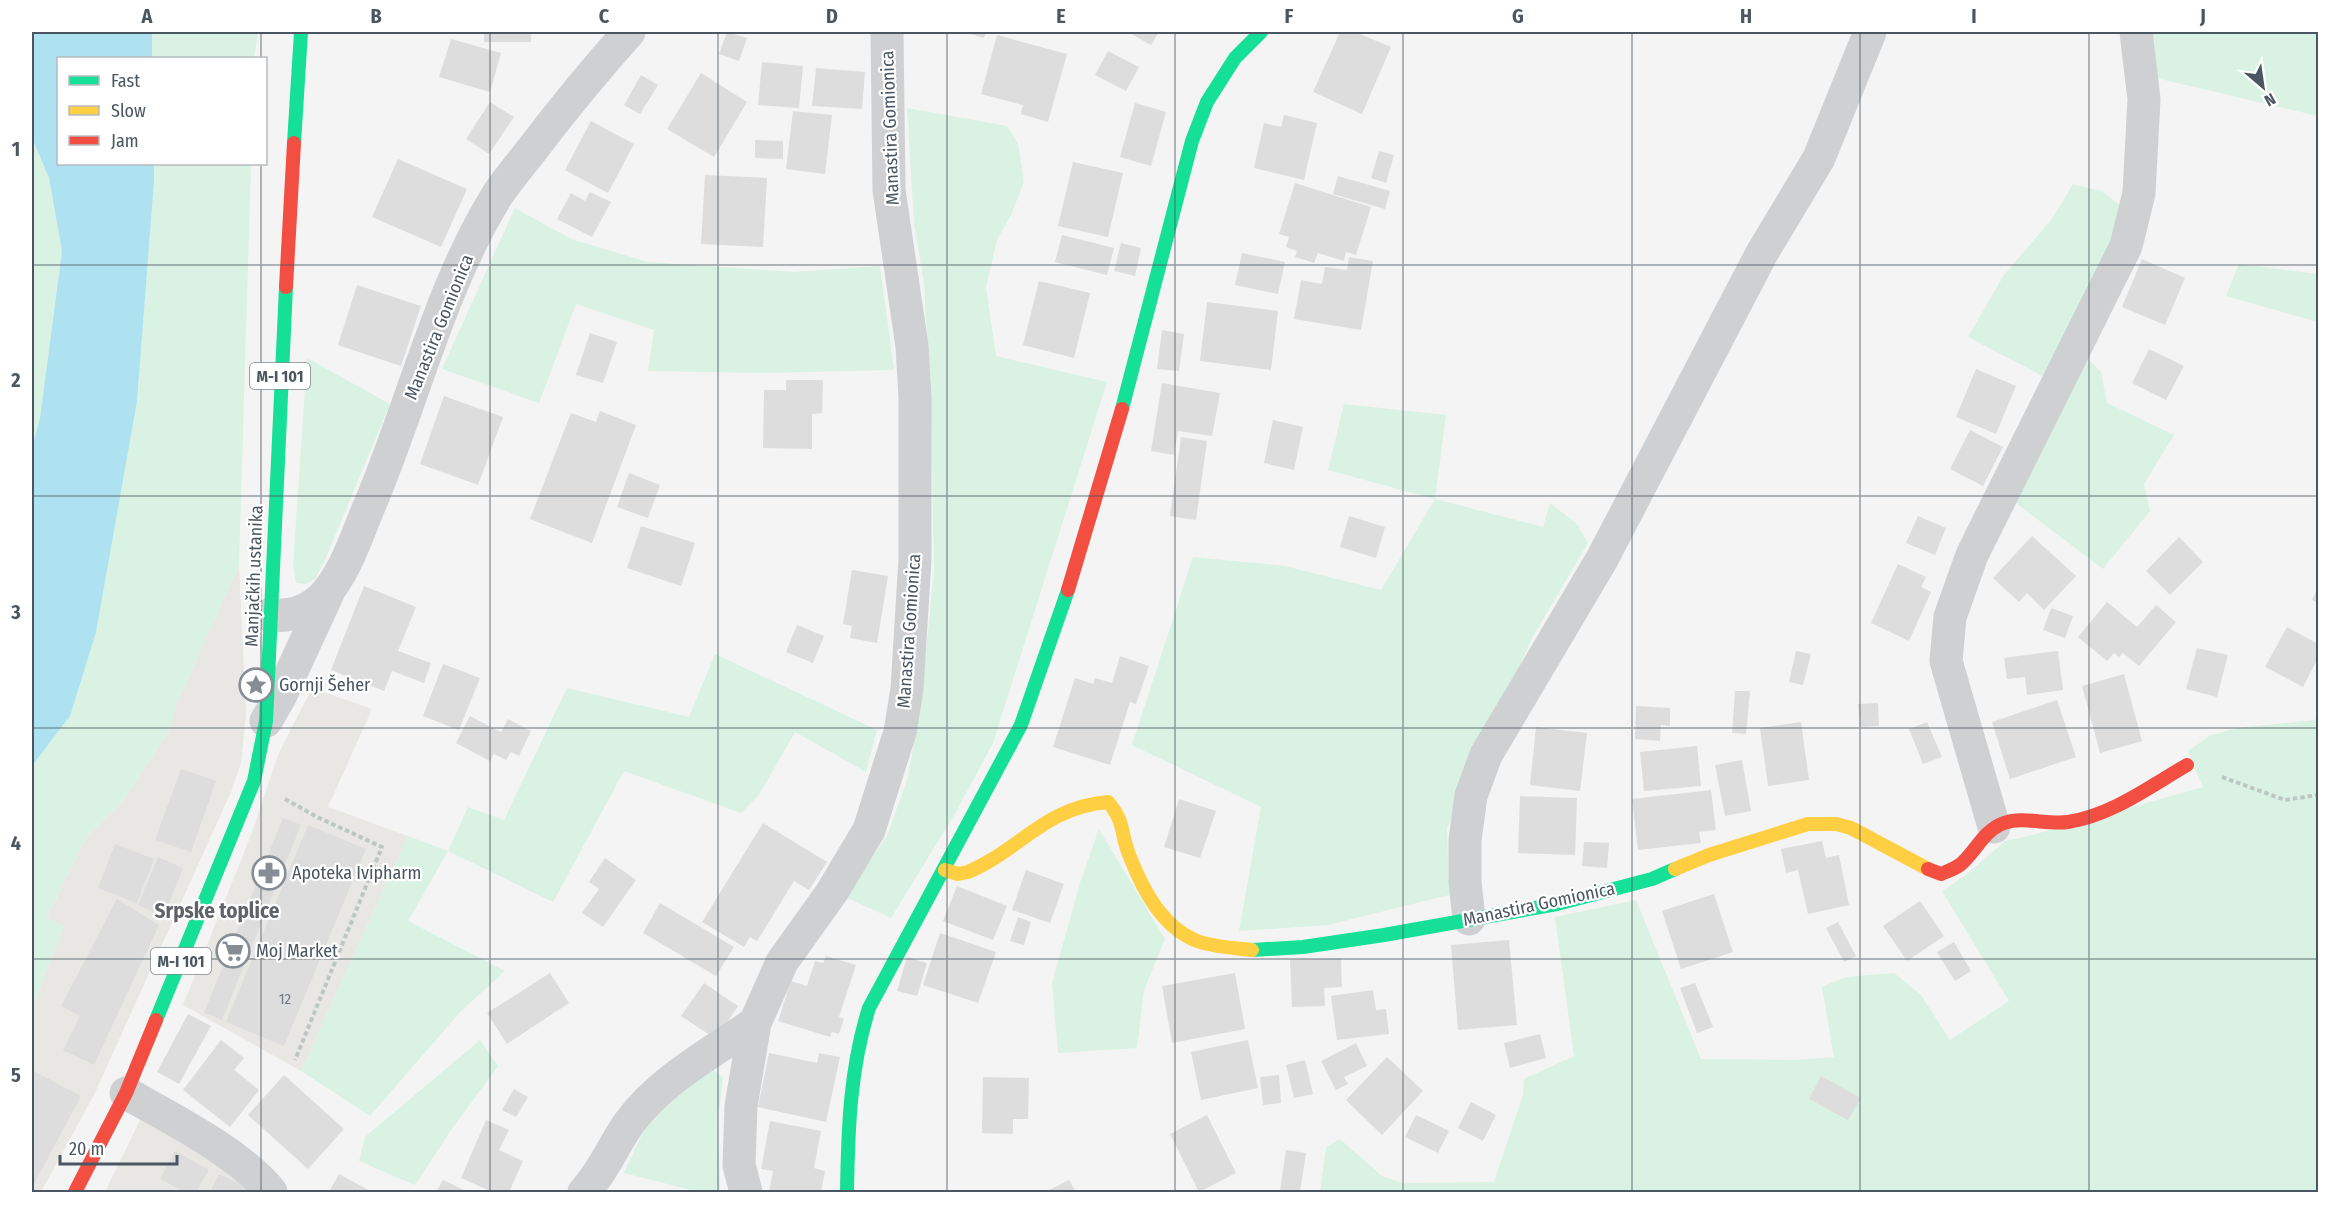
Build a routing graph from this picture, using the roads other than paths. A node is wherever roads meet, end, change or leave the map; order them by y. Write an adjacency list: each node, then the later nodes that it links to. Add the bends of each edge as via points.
1 (301, 32): 8 (street, Manjačkih ustanika / M-I 101)
2 (629, 32): 7 (street, Manastira Gomionica, via 498,194 444,307 380,483)
3 (887, 32): 14 (street, Manastira Gomionica, via 889,190 912,346 915,398 915,559 907,689 900,732 869,830 832,892 782,962)
4 (1261, 32): 12 (street, via 1235,58 1206,102 1192,141 1114,439 1039,678 1021,725)
5 (1870, 32): 13 (street, via 1819,158 1762,253 1602,559 1486,755 1471,796 1465,840 1464,882)
6 (2136, 32): 11 (street, via 2144,99 2139,193 2126,246 1972,555 1950,617 1946,660)
7 (332, 585): 8 (street, Manastira Gomionica, via 312,607 292,615); 9 (street)
8 (269, 615): 9 (street, Manjačkih ustanika / M-I 101)
9 (266, 721): 15 (street, Manjačkih ustanika / M-I 101, via 254,781)
10 (2187, 765): 11 (street, via 2118,806 2087,819 2063,823 2018,820)
11 (1994, 827): 13 (street, Manastira Gomionica, via 1960,865 1941,874 1851,828 1808,824 1709,855 1653,879 1557,904)
12 (945, 870): 13 (street, Manastira Gomionica, via 960,874 980,867 1071,809 1108,802 1119,815 1129,855 1165,920 1198,941 1256,950 1303,947); 20 (street, via 869,1008 862,1028 850,1105)
13 (1469, 919)
14 (755, 1023): 18 (street, via 668,1082 630,1123); 19 (street, Manastira Gomionica, via 741,1106 739,1165)
15 (126, 1093): 16 (street, Manjačkih ustanika / M-I 101); 17 (street, via 179,1122 255,1176)
16 (75, 1192)
17 (271, 1192)
18 (584, 1192)
19 (746, 1192)
20 (847, 1192)

